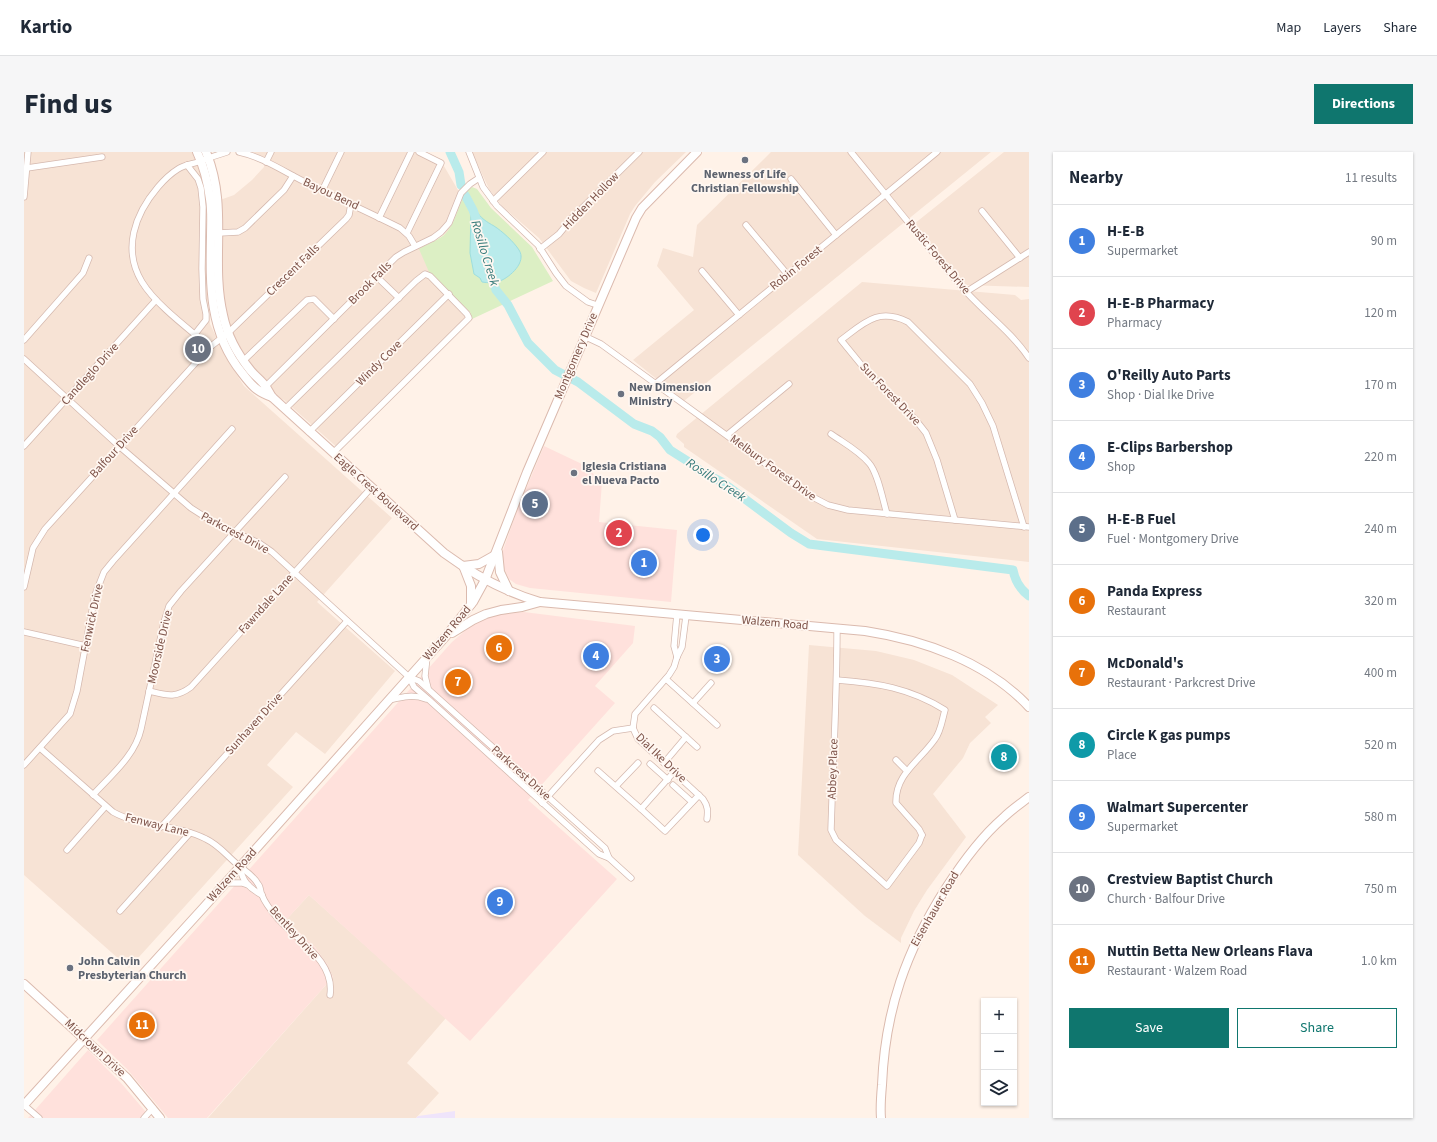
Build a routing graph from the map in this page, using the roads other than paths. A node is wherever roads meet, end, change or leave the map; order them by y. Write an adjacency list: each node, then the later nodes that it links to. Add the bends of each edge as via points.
1 (28, 152): 19 (street)
2 (197, 152): 16 (main road, Eagle Crest Boulevard)
3 (227, 152): 16 (street)
4 (239, 152): 17 (street, Bayou Bend)
5 (271, 152): 17 (street)
6 (341, 152): 23 (street)
7 (411, 152): 29 (street)
8 (418, 152): 32 (street, via 441,163)
9 (469, 152): 21 (street)
10 (543, 152): 26 (street)
11 (640, 152): 35 (street, Hidden Hollow)
12 (697, 152): 46 (main road, Montgomery Drive, via 642,208)
13 (851, 152): 24 (street, Rustic Forest Drive)
14 (935, 152): 24 (street, Robin Forest)
15 (102, 157): 19 (street)
16 (205, 157): 18 (street); 31 (main road, Eagle Crest Boulevard, via 215,179); 50 (main road, Eagle Crest Boulevard, via 210,200 211,297 214,316)
17 (266, 162): 20 (street, Bayou Bend)
18 (187, 165): 45 (street, via 173,172 149,198 134,231 133,253 138,273); 49 (street, via 198,179 202,207 203,299 206,320)
19 (27, 168): 25 (street)
20 (292, 176): 23 (street, Bayou Bend); 31 (street, via 284,190 245,228 238,232)
21 (479, 178): 26 (street); 34 (street, Brook Falls, via 461,193 441,232)
22 (790, 179): 33 (street)
23 (322, 191): 27 (street, Bayou Bend)
24 (886, 194): 33 (street, Robin Forest); 42 (street, Rustic Forest Drive)
25 (24, 197)
26 (493, 201): 35 (street)
27 (351, 204): 29 (street, Bayou Bend); 50 (street, Crescent Falls, via 346,219)
28 (982, 211): 38 (street)
29 (379, 218): 32 (street, Bayou Bend)
30 (746, 225): 40 (street)
31 (219, 233): 50 (main road, Eagle Crest Boulevard, via 220,294)
32 (407, 233): 34 (street, Bayou Bend)
33 (836, 235): 40 (street, Robin Forest)
34 (415, 246): 41 (street, Brook Falls, via 396,257)
35 (540, 250): 46 (street, via 566,286 588,302)
36 (1029, 252): 38 (street)
37 (89, 258): 52 (street, via 83,273)
38 (1020, 258): 42 (street)
39 (702, 271): 47 (street)
40 (788, 275): 47 (street, Robin Forest)
41 (377, 277): 44 (street); 48 (street, Brook Falls)
42 (966, 292): 54 (street, Rustic Forest Drive, via 1010,334)
43 (449, 294): 44 (street, via 425,274); 65 (street, Windy Cove); 70 (street, via 467,314 467,321)
44 (399, 298): 63 (street)
45 (156, 300): 49 (street); 62 (street, Candleglo Drive)
46 (597, 305): 51 (main road, Montgomery Drive)
47 (739, 315): 57 (street, Robin Forest)
48 (334, 319): 56 (street, via 314,300 307,300); 59 (street, Brook Falls)
49 (195, 334): 53 (street)
50 (225, 336): 53 (street, Balfour Drive); 56 (main road, Eagle Crest Boulevard); 60 (main road, Eagle Crest Boulevard, via 239,369)
51 (584, 336): 57 (street, Melbury Forest Drive, via 594,340); 78 (main road, Montgomery Drive)
52 (24, 340)
53 (210, 347): 69 (street, Balfour Drive)
54 (1029, 358)
55 (24, 359): 62 (street, Parkcrest Drive)
56 (244, 360): 59 (main road, Eagle Crest Boulevard)
57 (655, 384): 67 (street, Melbury Forest Drive)
58 (789, 384): 67 (street)
59 (266, 386): 60 (street, Brook Falls); 61 (main road, Eagle Crest Boulevard)
60 (259, 392): 61 (main road, Eagle Crest Boulevard)
61 (272, 397): 63 (main road, Eagle Crest Boulevard)
62 (68, 399): 68 (street, Candleglo Drive); 69 (street, Parkcrest Drive)
63 (285, 410): 65 (main road, Eagle Crest Boulevard)
64 (232, 429): 73 (street, Fenwick Drive)
65 (310, 432): 70 (main road, Eagle Crest Boulevard)
66 (831, 434): 74 (street, via 869,463)
67 (727, 435): 74 (street, Melbury Forest Drive, via 807,494 824,503 848,510)
68 (24, 446)
69 (119, 446): 73 (street, Parkcrest Drive); 82 (street, Balfour Drive, via 39,536 31,555)
70 (333, 453): 72 (main road, Eagle Crest Boulevard)
71 (285, 477): 77 (street, Moorside Drive)
72 (371, 488): 79 (main road, Eagle Crest Boulevard); 80 (street, Fawndale Lane)
73 (173, 493): 77 (street, Parkcrest Drive, via 196,512); 92 (street, Fenwick Drive, via 104,572 95,595)
74 (887, 514): 75 (street, Melbury Forest Drive)
75 (955, 520): 76 (street, Melbury Forest Drive); 76 (street, Sun Forest Drive, via 926,433 868,373 841,340 873,318 883,316 901,319 913,326 965,378 978,395 989,416)
76 (1026, 527)
77 (234, 533): 80 (street, Parkcrest Drive, via 259,543); 100 (street, Moorside Drive, via 169,606)
78 (496, 552): 79 (main road, via 479,564); 81 (main road, Montgomery Drive); 83 (main road, via 500,572)
79 (463, 567): 81 (main road, Eagle Crest Boulevard); 85 (main road, via 471,586)
80 (294, 573): 88 (street, Parkcrest Drive); 100 (street, Fawndale Lane, via 191,687 169,696)
81 (485, 580): 83 (main road, Walzem Road); 85 (main road, Walzem Road)
82 (24, 587)
83 (509, 591): 84 (main road, Walzem Road)
84 (540, 602): 86 (main road, Walzem Road); 91 (main road, via 486,614)
85 (471, 604): 91 (main road, Walzem Road)
86 (677, 614): 87 (main road, Walzem Road); 94 (street, Dial Ike Drive, via 674,646)
87 (686, 616): 89 (main road, Walzem Road); 94 (street, Dial Ike Drive, via 682,647)
88 (347, 621): 95 (street, Parkcrest Drive); 131 (street, Sunhaven Drive)
89 (837, 629): 97 (street, Abbey Place); 104 (main road, Walzem Road, via 915,641 964,660 1013,692)
90 (24, 632): 92 (street)
91 (446, 636): 93 (main road, Walzem Road)
92 (86, 646): 110 (street, Fenwick Drive, via 70,714)
93 (427, 657): 95 (main road, Walzem Road); 99 (street, via 425,676)
94 (676, 657): 96 (street, Dial Ike Drive, via 674,667)
95 (409, 677): 99 (street, Parkcrest Drive, via 419,681); 101 (main road, Walzem Road); 102 (street, Parkcrest Drive, via 414,687)
96 (666, 679): 103 (street); 107 (street, Dial Ike Drive, via 635,714)
97 (837, 680): 117 (street, via 894,687 932,702 944,710 936,738); 117 (street, Abbey Place, via 831,830 836,840 887,886 925,835 896,803 895,792)
98 (711, 683): 103 (street)
99 (429, 690): 124 (street, Parkcrest Drive)
100 (149, 691): 123 (street, Moorside Drive, via 142,729 135,747)
101 (389, 700): 102 (street, via 411,696); 137 (main road, Walzem Road)
102 (428, 700): 127 (street, Parkcrest Drive)
103 (693, 703): 106 (street)
104 (1029, 707)
105 (654, 708): 108 (street)
106 (717, 725)
107 (633, 728): 112 (street, Dial Ike Drive, via 638,739); 124 (street, via 613,730 599,740)
108 (686, 737): 109 (street); 112 (street)
109 (697, 747)
110 (40, 748): 115 (street, Fenwick Drive); 123 (street, Fenway Lane)
111 (896, 760): 117 (street)
112 (664, 762): 118 (street, Dial Ike Drive)
113 (638, 763): 121 (street)
114 (650, 764): 119 (street)
115 (24, 765)
116 (598, 771): 121 (street)
117 (907, 771)
118 (674, 772): 119 (street); 122 (street, Dial Ike Drive)
119 (668, 780): 129 (street)
120 (673, 785): 126 (street)
121 (616, 786): 129 (street)
122 (699, 794): 126 (street); 130 (street, Dial Ike Drive, via 707,804)
123 (93, 795): 128 (street, Fenway Lane)
124 (547, 797): 127 (street); 133 (street, Parkcrest Drive)
125 (1029, 797): 151 (main road, Eisenhauer Road, via 1003,818 953,876 910,953 889,1019 884,1055)
126 (692, 802): 129 (street, via 665,831)
127 (542, 803): 135 (street, Parkcrest Drive)
128 (105, 807): 131 (street, Fenway Lane, via 126,819); 134 (street)
129 (641, 809)
130 (707, 819)
131 (161, 827): 132 (street, Fenway Lane)
132 (190, 833): 137 (street, Fenway Lane, via 220,847); 142 (street)
133 (605, 848): 135 (street); 136 (street, Parkcrest Drive)
134 (67, 850)
135 (599, 854): 136 (street, Parkcrest Drive)
136 (609, 858): 138 (street, Parkcrest Drive)
137 (240, 867): 139 (main road, Walzem Road); 140 (street, Bentley Drive, via 242,876); 141 (street, Bentley Drive, via 247,870 259,885)
138 (631, 878)
139 (225, 883): 140 (street, Bentley Drive, via 242,883); 145 (main road, Walzem Road)
140 (250, 886): 141 (street, Bentley Drive)
141 (262, 895): 144 (street, Bentley Drive, via 280,921 318,958 330,983)
142 (120, 911)
143 (24, 984): 145 (main road, Midcrown Drive)
144 (330, 995)
145 (84, 1038): 146 (main road, Walzem Road); 147 (main road, Midcrown Drive, via 132,1083)
146 (24, 1105): 148 (street)
147 (153, 1108): 149 (street); 150 (main road, Midcrown Drive)
148 (38, 1118)
149 (144, 1118)
150 (160, 1118)
151 (881, 1118)

